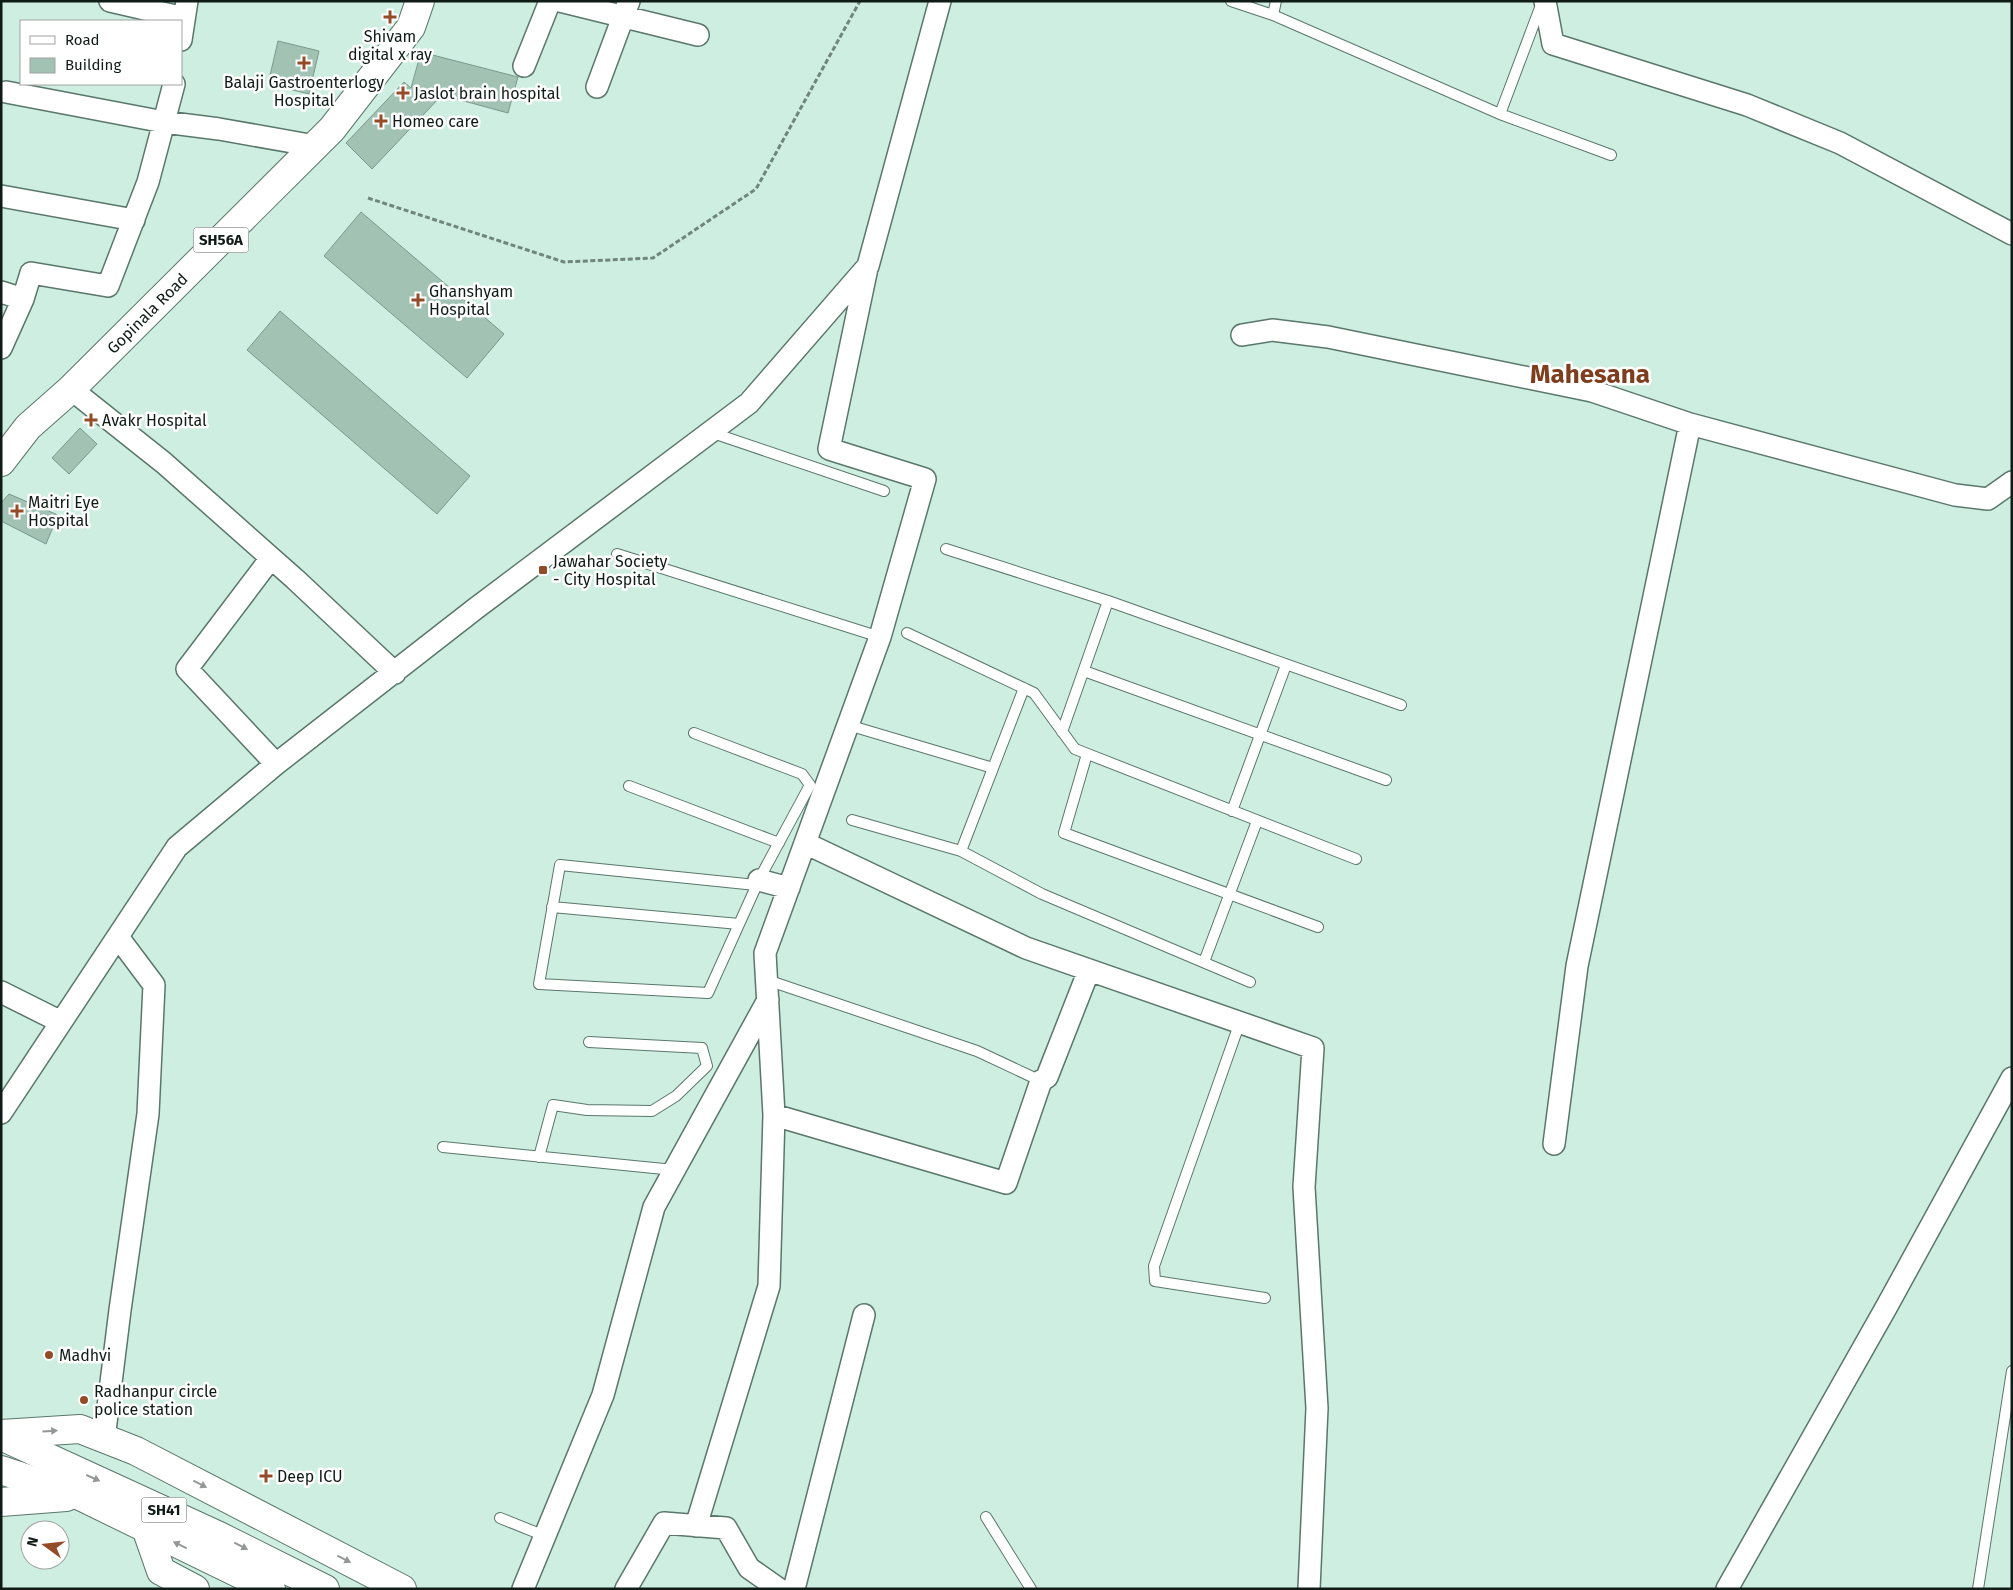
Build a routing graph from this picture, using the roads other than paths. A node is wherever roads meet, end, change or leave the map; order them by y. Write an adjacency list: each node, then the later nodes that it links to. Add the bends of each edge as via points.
1 (110, 1): 10 (street)
2 (420, 1): 20 (main road, Gopinala Road / SH56A, via 411,27 332,129)
3 (550, 1): 14 (street)
4 (560, 1): 9 (street)
5 (940, 1): 25 (street)
6 (1231, 1): 11 (lane)
7 (1276, 1): 11 (lane)
8 (1544, 1): 18 (lane); 24 (street, via 1553,44 1747,105 1831,139)
9 (626, 9): 13 (street); 16 (street)
10 (185, 10): 12 (street)
11 (1272, 15): 18 (lane)
12 (182, 32)
13 (698, 35)
14 (524, 66)
15 (174, 85): 19 (street)
16 (597, 87)
17 (6, 92): 19 (street)
18 (1500, 114): 21 (lane)
19 (164, 122): 20 (street, via 219,128); 23 (street)
20 (315, 146): 30 (main road, Gopinala Road / SH56A)
21 (1611, 155)
22 (1, 196): 23 (street)
23 (134, 220): 27 (street, via 108,286 31,273)
24 (2012, 234)
25 (868, 266): 32 (street, via 749,403); 41 (street, via 829,449 925,480)
26 (1, 292): 27 (street)
27 (22, 299): 29 (street)
28 (1242, 335): 31 (street, via 1272,330 1328,337 1592,391)
29 (1, 348)
30 (70, 389): 33 (main road, Gopinala Road / SH56A, via 28,427); 38 (street, via 164,463)
31 (1690, 424): 34 (street, via 1955,495 1988,499); 82 (street, via 1578,966)
32 (710, 432): 35 (lane); 44 (street)
33 (1, 462)
34 (2012, 482)
35 (884, 491)
36 (946, 549): 39 (lane)
37 (616, 554): 41 (lane)
38 (271, 558): 44 (street); 52 (street, via 187,670)
39 (1108, 601): 42 (lane); 43 (lane)
40 (906, 633): 45 (lane)
41 (880, 637): 47 (street)
42 (1286, 665): 46 (lane); 50 (lane)
43 (1084, 671): 48 (lane); 50 (lane)
44 (395, 673): 52 (street)
45 (1024, 688): 48 (lane, via 1034,693); 53 (lane)
46 (1401, 705)
47 (848, 724): 53 (lane); 60 (street)
48 (1062, 732): 51 (lane, via 1075,749)
49 (694, 733): 59 (lane, via 802,774 810,785)
50 (1260, 735): 54 (lane); 56 (lane)
51 (1087, 754): 56 (lane); 65 (lane, via 1064,833)
52 (276, 764): 69 (street, via 177,847)
53 (993, 768): 61 (lane)
54 (1386, 780)
55 (629, 786): 59 (lane)
56 (1232, 811): 58 (lane)
57 (852, 820): 61 (lane)
58 (1257, 820): 62 (lane); 65 (lane)
59 (779, 843): 63 (lane)
60 (805, 843): 64 (street); 71 (street, via 1026,948)
61 (961, 851): 70 (lane, via 1042,894)
62 (1356, 859)
63 (759, 880): 64 (street); 66 (lane, via 756,885 560,865); 67 (lane)
64 (788, 888): 73 (street, via 765,953)
65 (1229, 894): 68 (lane); 70 (lane)
66 (552, 907): 67 (lane); 67 (lane, via 539,984 708,993)
67 (739, 924)
68 (1318, 927)
69 (118, 937): 75 (street); 90 (street, via 154,985 148,1114)
70 (1204, 962): 72 (lane)
71 (1089, 970): 76 (street); 79 (street, via 1047,1077)
72 (1250, 982)
73 (767, 990): 79 (lane, via 977,1051); 81 (street); 85 (street)
74 (1, 992): 75 (street)
75 (61, 1022): 80 (street)
76 (1240, 1022): 86 (lane, via 1154,1266 1155,1281); 108 (street, via 1313,1048 1304,1186 1317,1408)
77 (589, 1042): 84 (lane, via 702,1048 707,1066 676,1096 652,1111 587,1110 552,1105)
78 (2012, 1078): 109 (street)
79 (1041, 1081): 81 (street, via 1006,1183)
80 (1, 1113)
81 (774, 1116): 96 (street, via 769,1286)
82 (1554, 1144)
83 (443, 1146): 84 (lane)
84 (539, 1157): 85 (lane)
85 (674, 1170): 98 (street, via 654,1207 603,1395)
86 (1264, 1298)
87 (864, 1315): 106 (street)
88 (2012, 1371): 110 (lane)
89 (1, 1435): 90 (main road, one-way to 90, via 80,1429); 101 (main road, SH41, one-way to 101, via 220,1536)
90 (104, 1439): 102 (main road, one-way to 102, via 136,1451)
91 (1, 1470): 92 (main road, SH41)
92 (80, 1496): 93 (main road); 97 (main road, SH41)
93 (1, 1502)
94 (986, 1517): 107 (lane)
95 (500, 1518): 98 (lane)
96 (696, 1526): 104 (street, via 664,1523); 105 (street, via 726,1528 749,1568)
97 (146, 1528): 99 (main road, via 161,1571); 100 (main road, SH41, one-way to 97)
98 (545, 1536): 103 (street)
99 (196, 1589)
100 (271, 1589)
101 (325, 1589)
102 (402, 1589)
103 (522, 1589)
104 (626, 1589)
105 (779, 1589)
106 (794, 1589)
107 (1031, 1589)
108 (1309, 1589)
109 (1727, 1589)
110 (1978, 1589)

